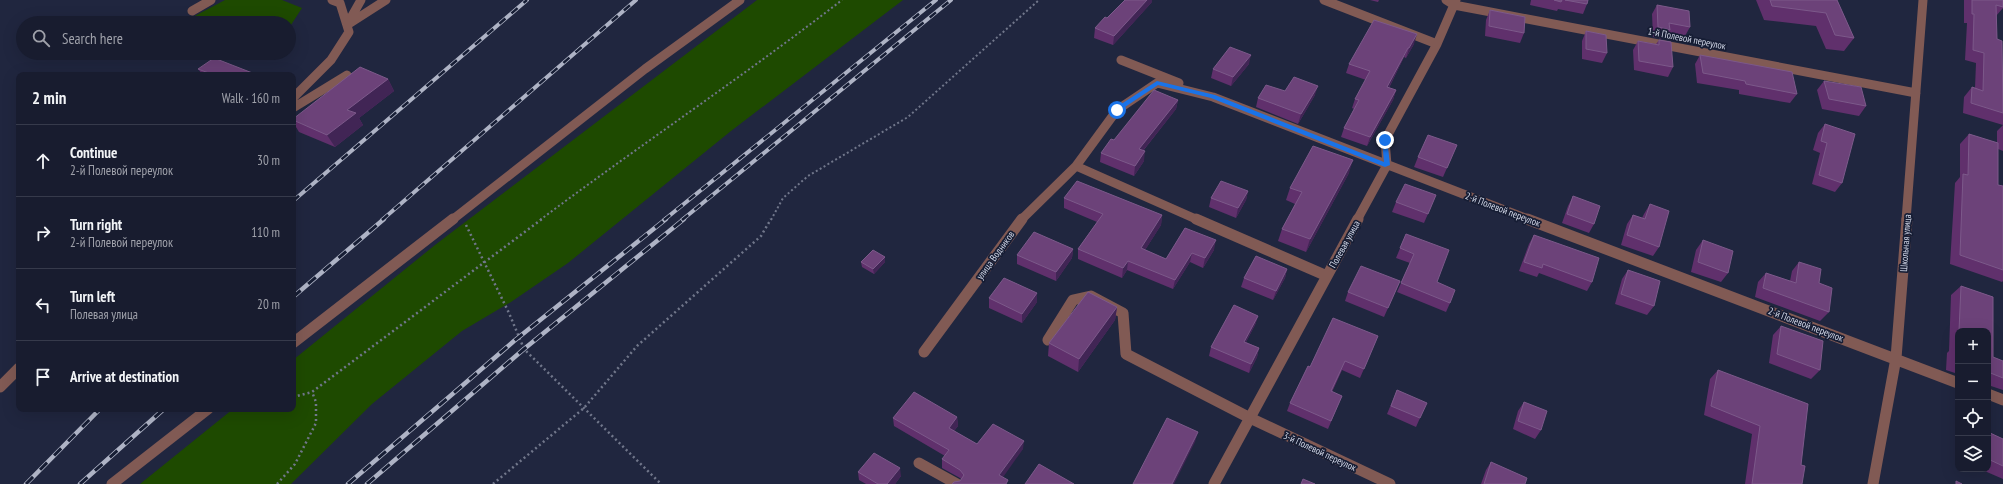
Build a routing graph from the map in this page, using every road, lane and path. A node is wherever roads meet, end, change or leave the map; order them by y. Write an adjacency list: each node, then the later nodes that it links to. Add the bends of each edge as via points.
1 (211, 0): 11 (street)
2 (332, 0): 12 (street, via 340,3)
3 (361, 0): 12 (street)
4 (386, 0): 12 (street)
5 (740, 0): 22 (street, via 645,69)
6 (842, 0): 23 (path, via 775,52 598,176)
7 (1039, 0): 36 (path, via 908,117 808,176 783,198 761,236 637,346)
8 (1324, 0): 13 (street)
9 (1924, 0): 17 (street, Школьная улица)
10 (1452, 2): 13 (street); 17 (street, 1-й Полевой переулок)
11 (192, 11)
12 (347, 25): 16 (street, via 349,32 331,60)
13 (1438, 44): 20 (street, via 1385,140)
14 (1121, 60): 18 (street)
15 (347, 75): 19 (street)
16 (297, 88)
17 (1916, 93): 28 (street, Школьная улица)
18 (1213, 97): 20 (street, 2-й Полевой переулок); 21 (street, 2-й Полевой переулок, via 1157,83 1117,110)
19 (296, 106)
20 (1387, 165): 24 (street, Полевая улица); 28 (street, 2-й Полевой переулок)
21 (1076, 166): 24 (street); 27 (street, улица Водников, via 1023,217)
22 (452, 219): 23 (path, via 467,226); 26 (street)
23 (484, 261): 32 (path); 36 (path, via 524,349)
24 (1327, 276): 38 (street, Полевая улица)
25 (1048, 340): 38 (street, 3-й Полевой переулок, via 1073,300 1091,296 1123,313 1126,354)
26 (296, 341)
27 (924, 352)
28 (1896, 358): 30 (street, 2-й Полевой переулок); 47 (street, Школьная улица)
29 (16, 371): 31 (street)
30 (1955, 382)
31 (0, 387)
32 (312, 392): 34 (path); 41 (path, via 316,402 316,423 295,464)
33 (1991, 395): 35 (street)
34 (296, 396)
35 (2003, 400)
36 (584, 408): 42 (path); 43 (path)
37 (204, 412): 40 (street)
38 (1250, 418): 45 (street, Полевая улица); 46 (street, 3-й Полевой переулок)
39 (919, 463): 44 (street)
40 (112, 484)
41 (277, 484)
42 (493, 484)
43 (661, 484)
44 (957, 484)
45 (1214, 484)
46 (1390, 484)
47 (1873, 484)

